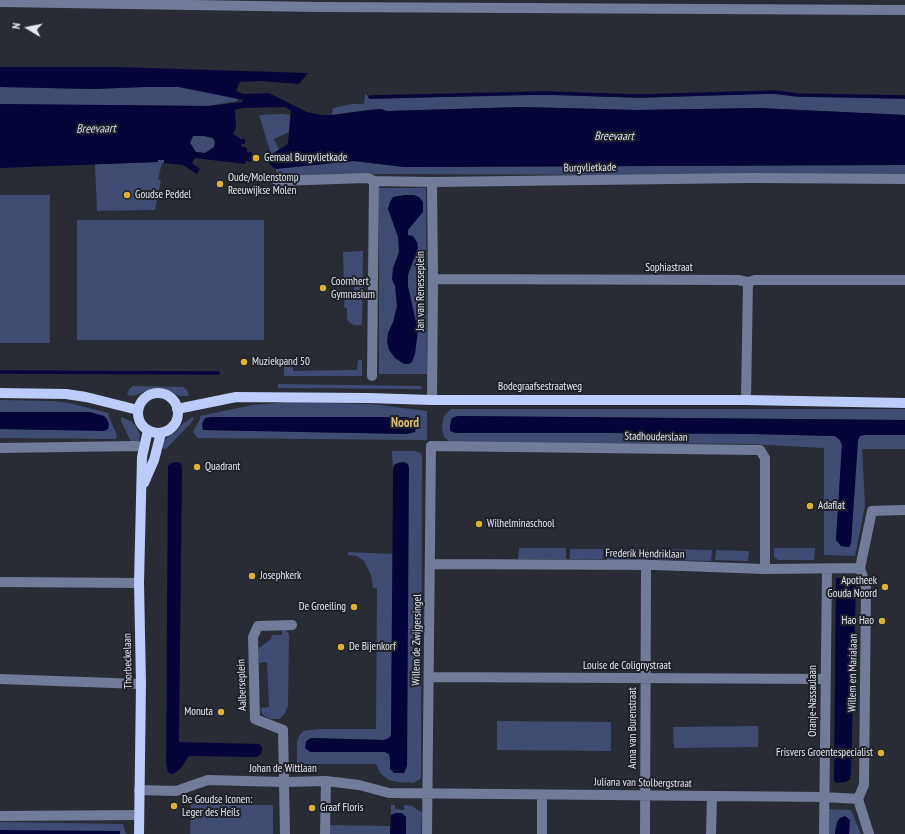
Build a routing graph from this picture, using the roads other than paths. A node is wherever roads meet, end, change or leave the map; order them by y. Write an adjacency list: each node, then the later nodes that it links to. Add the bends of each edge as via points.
1 (0, 2): 2 (street, via 328,7)
2 (903, 7)
3 (905, 179): 6 (street, Burgvlietkade)
4 (277, 181): 5 (street, Burgvlietkade, via 368,178)
5 (374, 182): 6 (street, Burgvlietkade); 10 (street)
6 (432, 182): 7 (street, Jan van Renesseplein)
7 (433, 279): 9 (street, Sophiastraat); 12 (street, Jan van Renesseplein)
8 (905, 280): 9 (street, Sophiastraat)
9 (748, 282): 13 (street)
10 (372, 376)
11 (0, 393): 16 (main road, via 66,394)
12 (432, 400): 13 (main road, Bodegraafsestraatweg); 15 (main road, Bodegraafsestraatweg, via 236,397)
13 (746, 400): 14 (main road, Bodegraafsestraatweg)
14 (905, 403)
15 (177, 409): 16 (main road, via 169,397 157,393 144,400); 18 (main road, via 175,423)
16 (138, 410): 17 (main road, via 141,423)
17 (148, 430): 18 (main road); 21 (main road, Thorbeckelaan)
18 (160, 433): 22 (main road, Thorbeckelaan, via 154,460)
19 (431, 446): 24 (street, Willem de Zwijgersingel); 26 (street, Stadhouderslaan, via 760,450 765,458)
20 (0, 448): 21 (street)
21 (144, 448): 22 (main road, Thorbeckelaan)
22 (142, 487): 30 (main road, Thorbeckelaan)
23 (905, 510): 27 (street, Willem en Marialaan, via 872,511)
24 (430, 564): 25 (street, Frederik Hendriklaan); 32 (street, Willem de Zwijgersingel)
25 (646, 565): 26 (street, Frederik Hendriklaan); 33 (street, Anna van Burenstraat)
26 (765, 568): 28 (street, Frederik Hendriklaan)
27 (860, 568): 28 (street, Frederik Hendriklaan); 45 (street, Willem en Marialaan, via 866,587 865,754 864,785)
28 (826, 569): 35 (street, Oranje-Nassaulaan)
29 (0, 582): 30 (street)
30 (139, 583): 36 (main road, Thorbeckelaan)
31 (292, 626): 38 (street, Aalberseplein, via 258,626 253,637 255,719 283,730)
32 (429, 677): 33 (street, Louise de Colignystraat); 40 (street, Willem de Zwijgersingel)
33 (645, 678): 35 (street, Louise de Colignystraat); 42 (street, Anna van Burenstraat)
34 (0, 679): 36 (street)
35 (825, 679): 44 (street, Oranje-Nassaulaan)
36 (141, 684): 39 (main road, Thorbeckelaan)
37 (326, 781): 38 (street, Johan de Wittlaan); 40 (street, Johan de Wittlaan, via 359,785 390,793); 50 (street)
38 (285, 782): 39 (street, Johan de Wittlaan, via 208,780 176,791); 49 (street)
39 (139, 790): 46 (main road, Thorbeckelaan)
40 (428, 793): 41 (street, Juliana van Stolbergstraat); 51 (street, Willem de Zwijgersingel)
41 (542, 795): 42 (street, Juliana van Stolbergstraat); 52 (street)
42 (645, 795): 43 (street, Juliana van Stolbergstraat); 53 (street, Anna van Burenstraat)
43 (712, 796): 44 (street, Juliana van Stolbergstraat); 54 (street)
44 (824, 797): 45 (street, Juliana van Stolbergstraat); 55 (street, Oranje-Nassaulaan)
45 (858, 799): 56 (street)
46 (139, 815): 47 (street); 48 (main road, Thorbeckelaan)
47 (0, 816)
48 (139, 834)
49 (284, 834)
50 (325, 834)
51 (427, 834)
52 (542, 834)
53 (645, 834)
54 (711, 834)
55 (824, 834)
56 (869, 834)

